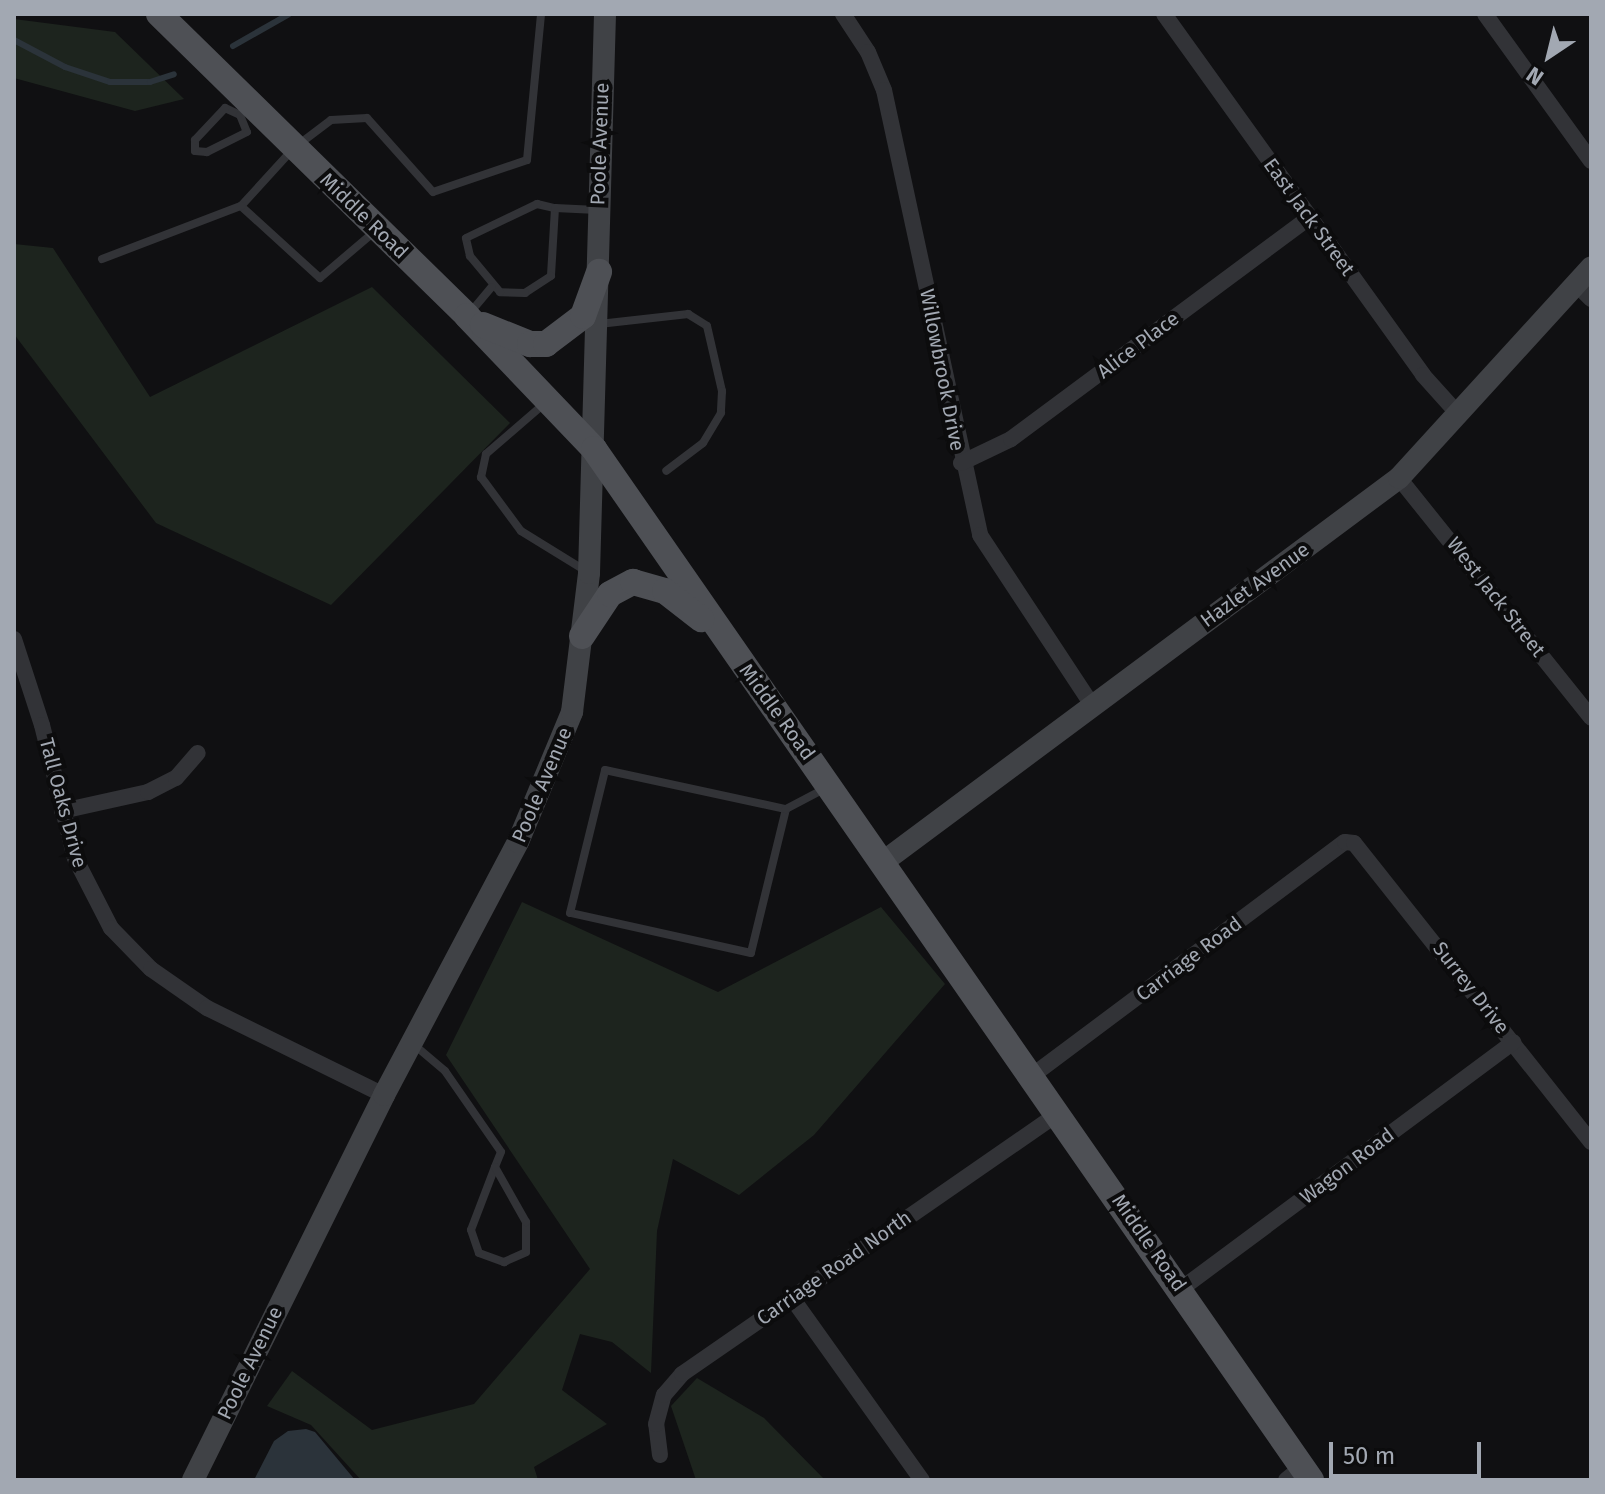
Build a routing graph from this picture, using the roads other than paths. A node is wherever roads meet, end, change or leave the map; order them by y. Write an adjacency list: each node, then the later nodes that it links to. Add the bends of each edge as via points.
1 (159, 14): 7 (main road, Middle Road)
2 (541, 14): 8 (lane, via 527,160 433,192 367,118 331,120)
3 (605, 14): 12 (street, Poole Avenue)
4 (843, 14): 24 (street, Willowbrook Drive, via 884,90)
5 (1164, 14): 13 (street, East Jack Street)
6 (1485, 14): 9 (street)
7 (246, 110): 7 (lane, via 247,132 207,152 195,151 195,140 225,108); 8 (main road, Middle Road)
8 (294, 148): 10 (lane); 14 (main road, Middle Road)
9 (1591, 161)
10 (241, 206): 14 (lane, via 320,278); 15 (lane)
11 (555, 208): 12 (lane); 18 (lane, via 551,276 525,293); 18 (lane, via 537,204 466,238 464,247)
12 (597, 210): 16 (street, Poole Avenue)
13 (1309, 218): 22 (street, East Jack Street, via 1423,375); 24 (street, Alice Place, via 1011,439)
14 (377, 229): 19 (main road, Middle Road)
15 (102, 259)
16 (599, 272): 19 (main road, via 583,316 546,344 530,344); 20 (street, Poole Avenue)
17 (1586, 284): 22 (street, Hazlet Avenue)
18 (492, 287): 19 (lane)
19 (467, 316): 21 (main road, Middle Road)
20 (598, 325): 23 (street, Poole Avenue); 25 (lane, via 688,314 707,326 722,391 721,413 703,443)
21 (548, 399): 23 (main road, Middle Road); 27 (lane, via 486,454 481,477 521,531)
22 (1459, 415): 26 (street, Hazlet Avenue)
23 (594, 449): 27 (street, Poole Avenue); 29 (main road, Middle Road)
24 (961, 463): 31 (street, Willowbrook Drive, via 989,553)
25 (666, 471)
26 (1399, 478): 31 (street, Hazlet Avenue); 32 (street, West Jack Street)
27 (589, 573): 28 (street, Poole Avenue)
28 (582, 636): 29 (main road, via 610,594 633,582 646,582); 39 (street, Poole Avenue, via 572,712 559,754)
29 (723, 636): 34 (main road, Middle Road)
30 (14, 639): 36 (street, Tall Oaks Drive)
31 (1092, 705): 38 (street, Hazlet Avenue)
32 (1591, 718)
33 (198, 753): 36 (street, via 176,778 148,792)
34 (831, 785): 35 (lane); 38 (main road, Middle Road)
35 (786, 809): 35 (lane, via 751,953 570,913 605,770)
36 (62, 811): 42 (street, Tall Oaks Drive, via 86,887 111,928 151,969 207,1008)
37 (1345, 842): 40 (street, Surrey Drive, via 1369,856); 41 (street, Carriage Road)
38 (883, 862): 41 (main road, Middle Road)
39 (412, 1042): 42 (street, Poole Avenue); 45 (lane, via 445,1071 501,1152)
40 (1513, 1042): 44 (street, Surrey Drive); 46 (street, Wagon Road)
41 (1033, 1075): 43 (main road, Middle Road)
42 (384, 1095): 50 (street, Poole Avenue)
43 (1059, 1113): 46 (main road, Middle Road); 47 (street, Carriage Road North)
44 (1591, 1142)
45 (495, 1167): 45 (lane, via 471,1230 479,1253 504,1262 526,1252 526,1222)
46 (1181, 1289): 49 (main road, Middle Road)
47 (792, 1298): 48 (street, Carriage Road North, via 669,1388 656,1424); 51 (street)
48 (660, 1455)
49 (1300, 1476)
50 (193, 1480)
51 (922, 1480)

